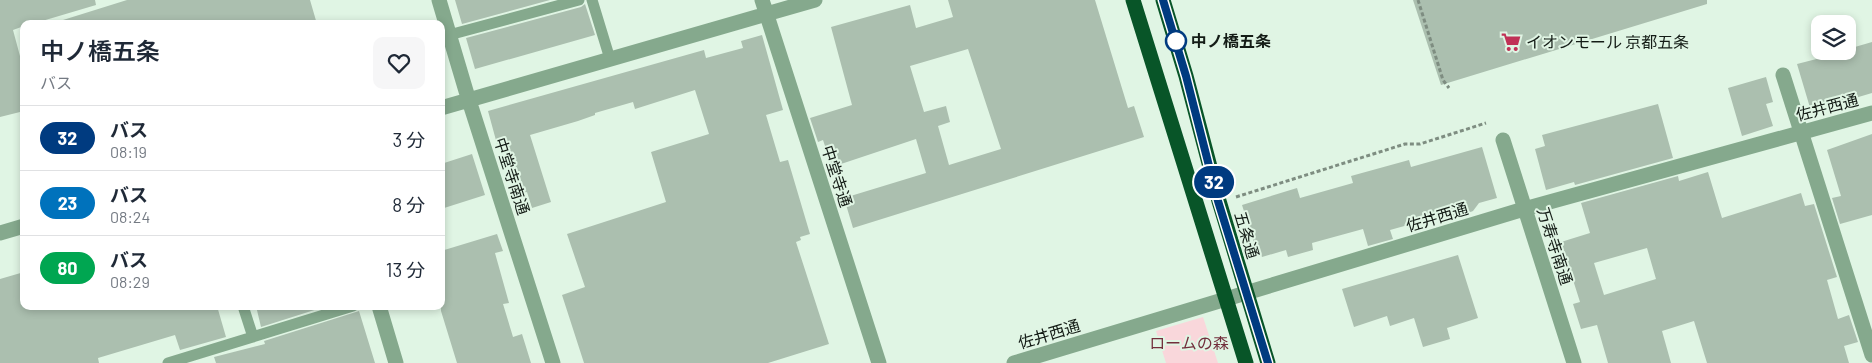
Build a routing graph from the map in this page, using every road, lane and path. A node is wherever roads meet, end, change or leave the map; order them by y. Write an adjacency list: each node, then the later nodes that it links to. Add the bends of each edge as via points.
1 (439, 0): 9 (street, 中堂寺南通)
2 (579, 0): 11 (lane)
3 (592, 0): 12 (lane)
4 (814, 0): 8 (street)
5 (1133, 0): 26 (highway)
6 (1163, 0): 25 (highway, 五条通)
7 (1418, 0): 14 (path, via 1443,80)
8 (764, 7): 12 (street); 35 (street, 中堂寺通)
9 (444, 20)
10 (445, 23): 11 (street, 中堂寺南通)
11 (448, 35): 15 (street, 中堂寺南通)
12 (610, 59): 15 (street)
13 (1783, 75): 19 (street)
14 (1449, 88)
15 (470, 100): 16 (street); 34 (street, 中堂寺南通)
16 (445, 107)
17 (1872, 113): 19 (street, 佐井西通)
18 (1486, 123): 21 (path, via 1420,144 1405,144)
19 (1801, 132): 22 (street, 佐井西通); 31 (street)
20 (1503, 140): 22 (street, 万寿寺南通)
21 (1236, 198)
22 (1524, 209): 25 (street, 佐井西通); 39 (street, 万寿寺南通)
23 (20, 227): 24 (street)
24 (0, 233)
25 (1246, 292): 26 (street, 佐井西通); 38 (highway, 五条通)
26 (1225, 298): 36 (street, 佐井西通); 37 (highway)
27 (244, 310): 30 (lane)
28 (339, 310): 30 (lane)
29 (380, 310): 33 (street)
30 (252, 337): 32 (lane)
31 (1872, 355)
32 (168, 363)
33 (396, 363)
34 (553, 363)
35 (879, 363)
36 (1014, 363)
37 (1246, 363)
38 (1268, 363)
39 (1574, 363)

